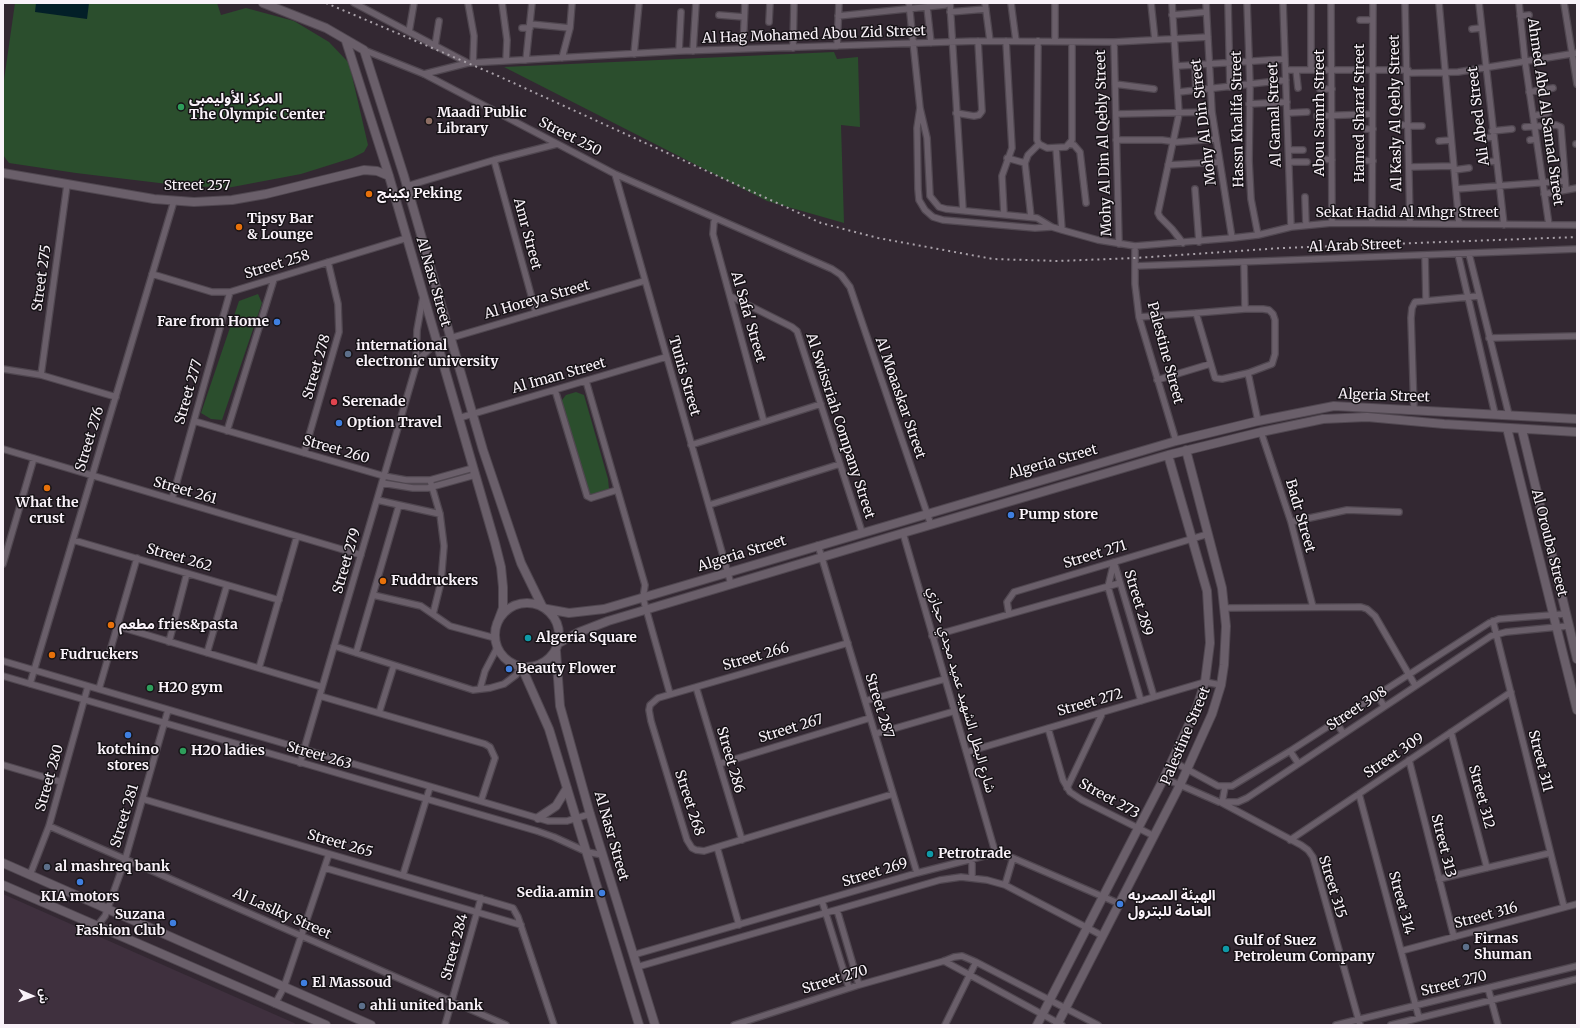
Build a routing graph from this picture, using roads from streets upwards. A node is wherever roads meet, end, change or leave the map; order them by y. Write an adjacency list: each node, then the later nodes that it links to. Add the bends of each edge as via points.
1 (263, 3): 56 (street, Street 250, via 326,28)
2 (354, 3): 52 (street)
3 (414, 3): 52 (street)
4 (468, 3): 83 (street, via 474,36)
5 (502, 3): 80 (street, via 507,40)
6 (532, 3): 47 (street)
7 (572, 3): 49 (street)
8 (639, 3): 76 (street)
9 (696, 3): 74 (street)
10 (745, 3): 42 (street)
11 (770, 3): 46 (street)
12 (794, 3): 70 (street)
13 (839, 3): 40 (street)
14 (1011, 3): 60 (street)
15 (1055, 3): 63 (street)
16 (1151, 3): 55 (street)
17 (1172, 3): 37 (street)
18 (1206, 3): 36 (street, Mohy Al Din Street)
19 (1228, 3): 84 (street)
20 (1247, 3): 82 (street, Hassn Khalifa Street)
21 (1283, 3): 78 (street, Al Gamal Street)
22 (1311, 3): 91 (street)
23 (1331, 3): 92 (street, Abou Samrh Street)
24 (1372, 3): 44 (street, Hamed Sharaf Street)
25 (1406, 3): 94 (street, Al Kasly Al Qebly Street)
26 (1439, 3): 95 (street)
27 (1479, 3): 50 (street, Ali Abed Street)
28 (1519, 3): 41 (street, Ahmed Abd Al Samad Street)
29 (1564, 3): 75 (street)
30 (948, 4): 33 (street); 35 (street)
31 (909, 6): 33 (street); 40 (street); 66 (street)
32 (985, 6): 35 (street); 58 (street)
33 (927, 7): 67 (street)
34 (681, 12): 73 (street)
35 (950, 12): 62 (street)
36 (1206, 12): 37 (street); 53 (street, Mohy Al Din Street)
37 (1172, 15): 54 (street)
38 (1529, 15): 41 (street)
39 (719, 16): 42 (street)
40 (838, 16): 69 (street)
41 (1520, 16): 81 (street, Ahmed Abd Al Samad Street)
42 (744, 17): 71 (street)
43 (1360, 20): 44 (street)
44 (1372, 20): 93 (street, Hamed Sharaf Street)
45 (439, 21): 68 (street)
46 (769, 22)
47 (530, 26): 48 (street); 49 (street); 79 (street)
48 (522, 28)
49 (570, 28): 77 (street)
50 (1481, 28): 51 (street); 88 (street, Ali Abed Street)
51 (1472, 29)
52 (410, 32): 68 (street)
53 (1208, 36): 54 (street, Al Hag Mohamed Abou Zid Street); 85 (street, Mohy Al Din Street)
54 (1175, 38): 55 (street, Al Hag Mohamed Abou Zid Street); 87 (street)
55 (1154, 40): 65 (street, Al Hag Mohamed Abou Zid Street)
56 (346, 41): 72 (street, Street 250); 164 (street, Al Nasr Street)
57 (978, 41): 58 (street, Al Hag Mohamed Abou Zid Street); 62 (street, Al Hag Mohamed Abou Zid Street); 116 (street, via 982,111 974,116)
58 (990, 41): 59 (street, Al Hag Mohamed Abou Zid Street)
59 (1006, 41): 60 (street, Al Hag Mohamed Abou Zid Street); 146 (street, via 1012,148)
60 (1016, 41): 61 (street, Al Hag Mohamed Abou Zid Street)
61 (1038, 41): 63 (street, Al Hag Mohamed Abou Zid Street); 141 (street)
62 (951, 42): 67 (street, Al Hag Mohamed Abou Zid Street); 116 (street)
63 (1055, 42): 64 (street, Al Hag Mohamed Abou Zid Street)
64 (1072, 42): 65 (street, Al Hag Mohamed Abou Zid Street); 142 (street)
65 (1114, 42): 98 (street, Mohy Al Din Al Qebly Street)
66 (913, 43): 67 (street, Al Hag Mohamed Abou Zid Street); 69 (street, Al Hag Mohamed Abou Zid Street); 113 (street)
67 (930, 43)
68 (435, 46): 83 (street)
69 (837, 46): 70 (street, Al Hag Mohamed Abou Zid Street)
70 (793, 48): 71 (street, Al Hag Mohamed Abou Zid Street)
71 (743, 49): 74 (street, Al Hag Mohamed Abou Zid Street)
72 (364, 50): 96 (street, Street 250); 168 (street, Al Nasr Street)
73 (679, 51): 74 (street, Al Hag Mohamed Abou Zid Street); 76 (street, Al Hag Mohamed Abou Zid Street)
74 (693, 51)
75 (1575, 53): 81 (street); 99 (street)
76 (634, 54): 77 (street, Al Hag Mohamed Abou Zid Street)
77 (562, 58): 79 (street, Al Hag Mohamed Abou Zid Street)
78 (1286, 59): 82 (street); 89 (street, Al Gamal Street)
79 (526, 60): 80 (street, Al Hag Mohamed Abou Zid Street)
80 (506, 61): 83 (street, Al Hag Mohamed Abou Zid Street)
81 (1525, 61): 88 (street); 110 (street, Ahmed Abd Al Samad Street)
82 (1249, 62): 84 (street); 100 (street, Hassn Khalifa Street)
83 (471, 63): 96 (street, Al Hag Mohamed Abou Zid Street)
84 (1230, 63): 85 (street); 101 (street)
85 (1209, 64): 86 (street); 105 (street, Mohy Al Din Street)
86 (1195, 65): 87 (street); 108 (street)
87 (1177, 66): 109 (street)
88 (1485, 67): 95 (street); 133 (street, Ali Abed Street)
89 (1286, 70): 90 (street); 97 (street, Al Gamal Street)
90 (1296, 70): 91 (street); 102 (street)
91 (1311, 70): 92 (street)
92 (1332, 70): 93 (street); 107 (street, Abou Samrh Street)
93 (1372, 70): 94 (street); 120 (street, Hamed Sharaf Street)
94 (1408, 72): 95 (street); 126 (street, Al Kasly Al Qebly Street)
95 (1445, 73): 137 (street)
96 (424, 74): 140 (street, Street 250)
97 (1286, 80): 100 (street); 111 (street, Al Gamal Street)
98 (1115, 84): 104 (street); 118 (street, Mohy Al Din Al Qebly Street)
99 (1577, 84)
100 (1250, 85): 101 (street); 112 (street, Hassn Khalifa Street)
101 (1230, 87): 105 (street)
102 (1298, 88)
103 (1553, 88): 110 (street)
104 (1154, 89)
105 (1210, 89): 108 (street); 114 (street, Mohy Al Din Street)
106 (1320, 89): 107 (street)
107 (1332, 89): 123 (street, Abou Samrh Street)
108 (1196, 90): 109 (street)
109 (1179, 92): 119 (street)
110 (1530, 92): 124 (street, Ahmed Abd Al Samad Street)
111 (1287, 102): 112 (street); 117 (street, Al Gamal Street)
112 (1249, 104): 193 (street, Hassn Khalifa Street, via 1250,180 1253,217)
113 (920, 108): 178 (street, via 927,138 930,196 939,207); 190 (street, via 916,128 918,189 919,200 925,210 933,217 943,220 1035,228)
114 (1212, 112): 119 (street); 135 (street, Mohy Al Din Street)
115 (1307, 112): 117 (street)
116 (956, 113): 178 (street)
117 (1287, 113): 144 (street, Al Gamal Street)
118 (1116, 114): 119 (street); 136 (street, Mohy Al Din Al Qebly Street)
119 (1179, 114): 139 (street)
120 (1372, 114): 123 (street); 131 (street, Hamed Sharaf Street)
121 (1548, 114): 124 (street)
122 (1317, 116): 123 (street)
123 (1332, 116): 149 (street, Abou Samrh Street)
124 (1533, 116): 129 (street, Ahmed Abd Al Samad Street)
125 (1400, 125): 126 (street)
126 (1408, 126): 127 (street); 159 (street, Al Kasly Al Qebly Street)
127 (1422, 126)
128 (1525, 127): 129 (street)
129 (1535, 127): 165 (street, via 1556,124 1561,127); 166 (street, Ahmed Abd Al Samad Street, via 1533,140)
130 (1366, 129): 131 (street)
131 (1372, 129): 151 (street, Hamed Sharaf Street)
132 (1512, 129): 133 (street)
133 (1493, 134): 134 (street); 152 (street, Ali Abed Street)
134 (1485, 138)
135 (1216, 139): 139 (street); 153 (street, Mohy Al Din Street)
136 (1116, 140): 139 (street); 198 (street, Mohy Al Din Al Qebly Street)
137 (1451, 140): 138 (street); 160 (street)
138 (1438, 141)
139 (1172, 142): 158 (street)
140 (556, 144): 148 (street); 163 (street, Street 250)
141 (1039, 144): 143 (street, via 1047,148); 157 (street, via 1030,152)
142 (1070, 144): 143 (street); 177 (street, via 1080,152)
143 (1056, 148): 192 (street)
144 (1289, 150): 145 (street); 154 (street, Al Gamal Street)
145 (1303, 150)
146 (1007, 158): 157 (street); 179 (street, via 1002,176)
147 (1322, 159): 149 (street)
148 (494, 160): 168 (street); 218 (street, Amr Street)
149 (1332, 160): 183 (street, Abou Samrh Street)
150 (1359, 160): 151 (street)
151 (1372, 161): 182 (street, Hamed Sharaf Street)
152 (1496, 161): 156 (street); 169 (street, Ali Abed Street)
153 (1220, 162): 158 (street); 195 (street, Mohy Al Din Street)
154 (1289, 162): 155 (street); 191 (street, Al Gamal Street)
155 (1307, 162)
156 (1486, 162)
157 (1025, 163): 180 (street)
158 (1168, 165): 197 (street, via 1158,213)
159 (1409, 167): 160 (street); 184 (street, Al Kasly Al Qebly Street)
160 (1454, 168): 161 (street); 171 (street)
161 (1469, 168)
162 (3, 173): 167 (street, Street 257)
163 (615, 174): 181 (street, Street 250); 210 (street, Tunis Street)
164 (390, 176): 176 (street, Street 257, via 364,170 232,200); 194 (street, Al Nasr Street)
165 (1565, 181): 166 (street); 173 (street)
166 (1543, 183): 169 (street); 174 (street, Ahmed Abd Al Samad Street)
167 (67, 185): 176 (street, Street 257); 230 (street, Street 275)
168 (406, 186): 223 (street, Al Nasr Street)
169 (1499, 186): 171 (street); 187 (street, Ali Abed Street)
170 (1577, 188): 173 (street)
171 (1456, 189): 185 (street)
172 (1195, 190): 196 (street)
173 (1566, 190): 174 (street)
174 (1544, 194): 188 (street, Ahmed Abd Al Samad Street)
175 (1305, 198): 186 (street)
176 (174, 201): 207 (street, Street 276)
177 (1086, 204)
178 (963, 210): 179 (street)
179 (1004, 214): 180 (street)
180 (1031, 217): 190 (street)
181 (717, 219): 209 (street, Street 250, via 832,269); 213 (street, Al Safa' Street, via 712,234)
182 (1372, 222): 183 (street, Sekat Hadid Al Mhgr Street); 184 (street, Sekat Hadid Al Mhgr Street)
183 (1332, 223): 186 (street, Sekat Hadid Al Mhgr Street)
184 (1410, 223): 185 (street, Sekat Hadid Al Mhgr Street)
185 (1459, 223): 187 (street, Sekat Hadid Al Mhgr Street)
186 (1306, 225): 191 (street, Sekat Hadid Al Mhgr Street)
187 (1504, 225): 188 (street, Sekat Hadid Al Mhgr Street)
188 (1549, 225): 189 (street, Sekat Hadid Al Mhgr Street)
189 (1577, 225)
190 (1052, 227): 192 (street, Sekat Hadid Al Mhgr Street)
191 (1291, 227): 193 (street, Sekat Hadid Al Mhgr Street)
192 (1062, 230): 198 (street, Sekat Hadid Al Mhgr Street)
193 (1258, 235): 195 (street, Sekat Hadid Al Mhgr Street)
194 (407, 238): 204 (street, Street 258); 212 (street, Al Nasr Street)
195 (1232, 238): 196 (street, Sekat Hadid Al Mhgr Street)
196 (1199, 242): 197 (street, Sekat Hadid Al Mhgr Street)
197 (1183, 243): 199 (street, Sekat Hadid Al Mhgr Street)
198 (1119, 244): 199 (street, Sekat Hadid Al Mhgr Street)
199 (1135, 246): 206 (street, Palestine Street)
200 (1577, 249): 202 (street, Al Arab Street)
201 (1458, 254): 202 (street, Al Arab Street); 203 (street, Al Arab Street); 215 (street)
202 (1469, 254): 214 (street)
203 (1425, 255): 205 (street, Al Arab Street); 216 (street)
204 (328, 262): 208 (street, Street 258); 254 (street, Street 278, via 338,308 339,332)
205 (1244, 262): 206 (street, Al Arab Street); 217 (street)
206 (1135, 266): 220 (street, Palestine Street)
207 (152, 274): 211 (street, Street 258, via 212,292); 234 (street, Street 276)
208 (274, 279): 211 (street, Street 258); 247 (street)
209 (845, 279): 273 (street, Al Moaaskar Street, via 850,287)
210 (644, 281): 218 (street, Al Horeya Street); 225 (street, Tunis Street)
211 (230, 292): 242 (street, Street 277)
212 (423, 294): 224 (street, Al Nasr Street); 227 (street, Street 279, via 417,330)
213 (730, 296): 235 (street, Al Swissriah Company Street, via 797,331); 244 (street, Al Safa' Street)
214 (1479, 296): 215 (street); 222 (street)
215 (1467, 297): 216 (street); 238 (street)
216 (1426, 300): 236 (street, via 1415,302 1412,308)
217 (1245, 309): 219 (street); 229 (street, via 1269,310 1275,320 1272,364)
218 (536, 313): 223 (street, Al Horeya Street)
219 (1196, 313): 220 (street); 226 (street)
220 (1139, 317): 232 (street, Palestine Street)
221 (1577, 336): 222 (street)
222 (1489, 338): 239 (street)
223 (450, 339): 224 (street, Al Horeya Street); 237 (street, Al Nasr Street)
224 (437, 342): 227 (street, Street 279); 240 (street, Al Nasr Street)
225 (666, 357): 231 (street, Al Iman Street); 251 (street, Tunis Street)
226 (1210, 364): 229 (street, via 1213,376 1218,379); 232 (street)
227 (416, 366): 260 (street, Street 279)
228 (3, 369): 230 (street)
229 (1248, 373): 243 (street)
230 (41, 375): 234 (street)
231 (586, 380): 233 (street, Al Iman Street); 265 (street)
232 (1157, 380): 250 (street, Palestine Street)
233 (555, 390): 237 (street, Al Iman Street); 265 (street, via 587,496 591,498)
234 (116, 397): 259 (street, Street 276)
235 (821, 404): 244 (street); 257 (street, Al Swissriah Company Street)
236 (1414, 410): 238 (street, Algeria Street); 243 (street, Algeria Street, via 1334,406)
237 (472, 413): 240 (street, Al Iman Street); 300 (street, Al Nasr Street, via 521,563)
238 (1495, 414): 239 (street, Algeria Street)
239 (1509, 415): 241 (street, Algeria Street)
240 (459, 418): 258 (street, Al Nasr Street)
241 (1577, 419)
242 (194, 421): 247 (street, Street 260); 267 (street, Street 277)
243 (1258, 421): 250 (street, Algeria Street)
244 (764, 422): 251 (street)
245 (1507, 428): 246 (street, Algeria Street); 248 (street, Algeria Street, via 1350,417 1323,419); 306 (street, Al Orouba Street)
246 (1522, 430): 249 (street, Algeria Street); 305 (street, Al Orouba Street)
247 (227, 431): 254 (street, Street 260)
248 (1261, 432): 253 (street, Algeria Street); 276 (street, Badr Street)
249 (1577, 432)
250 (1176, 441): 262 (street, Algeria Street)
251 (691, 445): 271 (street, Tunis Street)
252 (3, 449): 256 (street, Street 261)
253 (1186, 450): 255 (street, Algeria Street); 280 (street, Palestine Street)
254 (304, 453): 260 (street, Street 260)
255 (1168, 455): 266 (street, Algeria Street); 282 (street, Palestine Street)
256 (34, 458): 259 (street, Street 261); 289 (street)
257 (840, 464): 271 (street); 278 (street, Al Swissriah Company Street)
258 (474, 471): 261 (street, Street 260); 264 (street); 308 (street, Al Nasr Street, via 501,567 503,608)
259 (92, 476): 267 (street, Street 261); 283 (street, Street 276)
260 (384, 476): 261 (street, Street 260, via 413,481); 263 (street, Street 279)
261 (430, 480): 264 (street)
262 (1034, 481): 266 (street); 269 (street, Algeria Street)
263 (382, 483): 264 (street, via 413,488); 268 (street, Street 279)
264 (432, 487): 274 (street)
265 (617, 490): 297 (street, via 645,585)
266 (1038, 494): 275 (street, Algeria Street)
267 (172, 499): 281 (street, Street 261)
268 (377, 500): 270 (street); 285 (street, Street 279)
269 (962, 503): 273 (street, Algeria Street); 275 (street)
270 (399, 505): 274 (street); 296 (street)
271 (709, 505): 290 (street, Tunis Street)
272 (1399, 512): 276 (street, via 1347,510)
273 (927, 513): 277 (street, Al Moaaskar Street); 278 (street, Algeria Street)
274 (440, 514): 303 (street, via 444,546 443,570)
275 (966, 515): 277 (street, Algeria Street)
276 (1291, 522): 299 (street, Badr Street)
277 (931, 525): 279 (street, Algeria Street)
278 (862, 532): 284 (street, Algeria Street)
279 (902, 533): 287 (street, Algeria Street); 313 (street, شارع البطل الشهيد عميد مجدي حجازي)
280 (1208, 534): 282 (street, Street 271); 301 (street, Palestine Street)
281 (298, 536): 285 (street, Street 261); 298 (street)
282 (1192, 538): 288 (street, Street 271); 318 (street, Palestine Street, via 1207,591)
283 (73, 540): 286 (street, Street 262); 329 (street, Street 276)
284 (818, 545): 287 (street, Street 287); 290 (street, Algeria Street)
285 (361, 555): 319 (street, Street 279)
286 (137, 558): 291 (street, Street 262); 309 (street)
287 (822, 558): 293 (street, Algeria Street); 317 (street, Street 287)
288 (1114, 562): 292 (street, Street 289); 295 (street, Street 289); 304 (street, Street 271, via 1014,592 1007,602)
289 (3, 564)
290 (728, 572): 293 (street, Tunis Street); 297 (street, Algeria Street)
291 (187, 573): 294 (street, Street 262); 315 (street)
292 (1120, 583): 295 (street); 346 (street, Street 289)
293 (731, 584): 302 (street, Algeria Street)
294 (227, 585): 298 (street, Street 262); 322 (street)
295 (1108, 587): 304 (street); 349 (street, Street 289)
296 (373, 595): 303 (street, via 421,606); 323 (street)
297 (643, 598): 300 (street, Algeria Street, via 587,612 569,613); 302 (street)
298 (279, 600): 328 (street)
299 (1313, 607): 301 (street); 330 (street, via 1361,607 1371,612)
300 (544, 608): 308 (street, via 533,603 515,605 501,616); 320 (street, via 552,614 559,628)
301 (1225, 608): 316 (street, Palestine Street)
302 (646, 610): 320 (street, Algeria Street, via 593,627); 343 (street)
303 (432, 614): 314 (street, via 450,626)
304 (1009, 614): 313 (street)
305 (1565, 614): 306 (street, Street 308); 310 (street, Al Orouba Street)
306 (1553, 615): 307 (street, Street 308); 311 (street, Al Orouba Street)
307 (1493, 621): 312 (street, Street 311); 330 (street, Street 308)
308 (497, 624): 314 (street)
309 (117, 626): 315 (street); 340 (street)
310 (1568, 626): 311 (street, Street 308); 324 (street, Al Orouba Street)
311 (1556, 628): 312 (street, Street 308); 352 (street, Al Orouba Street)
312 (1496, 634): 336 (street, Street 308); 342 (street, Street 311)
313 (932, 636): 332 (street, شارع البطل الشهيد عميد مجدي حجازي)
314 (495, 638): 321 (street)
315 (169, 642): 322 (street)
316 (1225, 642): 318 (street); 335 (street, Palestine Street)
317 (848, 643): 339 (street, Street 266); 348 (street, Street 287)
318 (1210, 643): 333 (street, Palestine Street)
319 (334, 646): 323 (street); 338 (street, Street 279)
320 (557, 647): 327 (street, via 550,659 542,665 532,668); 386 (street, Al Nasr Street, via 560,706)
321 (497, 648): 327 (street, via 510,663); 341 (street, via 485,671)
322 (207, 653): 328 (street)
323 (356, 653): 326 (street)
324 (1577, 659)
325 (3, 661): 329 (street, Street 263)
326 (394, 665): 341 (street, via 464,688); 355 (street)
327 (521, 667): 341 (street, via 516,675 504,684); 378 (street, Al Nasr Street, via 549,729)
328 (259, 668): 338 (street)
329 (34, 670): 334 (street, Street 276); 337 (street, Street 263)
330 (1408, 675): 336 (street); 344 (street, Street 308)
331 (3, 676): 334 (street, Street 263)
332 (945, 679): 348 (street); 353 (street, شارع البطل الشهيد عميد مجدي حجازي)
333 (1205, 682): 335 (street, Street 272); 346 (street, Street 272); 367 (street, Palestine Street)
334 (30, 684): 347 (street, Street 263)
335 (1222, 685): 372 (street, Palestine Street)
336 (1415, 685): 350 (street, Street 308)
337 (88, 686): 340 (street, Street 263); 347 (street, Street 280)
338 (322, 687): 345 (street, Street 279)
339 (696, 687): 343 (street, Street 266); 370 (street, Street 286)
340 (99, 689): 351 (street, Street 263)
341 (480, 689)
342 (1511, 692): 360 (street, Street 309); 396 (street, Street 311)
343 (670, 694): 394 (street, Street 268, via 653,701 649,710 688,840 696,850 704,851)
344 (1377, 695): 350 (street); 357 (street, Street 308)
345 (320, 696): 355 (street); 363 (street, Street 279)
346 (1154, 697): 349 (street, Street 272)
347 (84, 700): 358 (street, Street 263); 374 (street, Street 280)
348 (865, 701): 356 (street, Street 287)
349 (1142, 701): 354 (street, Street 272)
350 (1384, 706): 361 (street, Street 308)
351 (168, 710): 358 (street, Street 281); 363 (street, Street 263)
352 (1577, 710)
353 (954, 711): 362 (street); 365 (street, شارع البطل الشهيد عميد مجدي حجازي)
354 (1103, 712): 359 (street, Street 272); 379 (street)
355 (379, 713): 384 (street, via 490,747 495,758)
356 (870, 718): 362 (street, Street 287); 370 (street, Street 267)
357 (1336, 722): 361 (street); 364 (street, Street 308)
358 (165, 723): 368 (street, Street 263); 382 (street, Street 281)
359 (1048, 728): 365 (street, Street 272); 379 (street, Street 273)
360 (1451, 732): 366 (street, Street 309); 405 (street, Street 312)
361 (1343, 733): 369 (street, Street 308)
362 (875, 734): 380 (street, Street 287)
363 (304, 750): 368 (street, Street 279); 376 (street, Street 263)
364 (1290, 751): 369 (street); 377 (street, Street 308, via 1238,783)
365 (967, 752): 399 (street, شارع البطل الشهيد عميد مجدي حجازي)
366 (1409, 760): 381 (street, Street 309); 410 (street, Street 313)
367 (1172, 761): 372 (street); 373 (street, Palestine Street)
368 (300, 763): 383 (street, Street 263)
369 (1298, 763): 385 (street, Street 308, via 1247,798 1238,802)
370 (719, 764): 392 (street, Street 286)
371 (3, 765): 374 (street)
372 (1187, 769): 375 (street, Palestine Street); 377 (street)
373 (1164, 778): 375 (street, Street 308); 390 (street, Palestine Street)
374 (61, 782): 389 (street, Street 280)
375 (1180, 786): 385 (street, Street 308); 391 (street, Palestine Street)
376 (430, 787): 383 (street); 384 (street, Street 263)
377 (1225, 787): 385 (street)
378 (567, 788): 387 (street, via 556,806); 388 (street, Al Nasr Street)
379 (1067, 788): 390 (street, Street 273, via 1075,797)
380 (893, 794): 392 (street, Street 268); 406 (street, Street 287)
381 (1359, 794): 393 (street, Street 309); 430 (street, Street 314)
382 (143, 799): 397 (street, Street 265); 402 (street, Street 281)
383 (426, 799): 395 (street, Street 263, via 554,837); 408 (street)
384 (481, 802): 387 (street, Street 263)
385 (1222, 803): 393 (street, Street 315)
386 (590, 814): 388 (street, Street 263); 398 (street, Al Nasr Street)
387 (538, 818): 388 (street, Street 263, via 557,822)
388 (577, 819): 395 (street, Al Nasr Street)
389 (49, 826): 402 (street, Al Laslky Street); 407 (street, Street 280)
390 (1138, 828): 391 (street, Street 273); 413 (street, Palestine Street)
391 (1154, 836): 416 (street, Palestine Street)
392 (742, 840): 394 (street, Street 268)
393 (1290, 840): 450 (street, Street 315, via 1308,850 1313,857)
394 (717, 847): 423 (street)
395 (587, 852): 398 (street, Street 263); 458 (street, Al Nasr Street)
396 (1550, 853): 405 (street); 418 (street, Street 311)
397 (329, 854): 404 (street); 408 (street, Street 265)
398 (603, 855): 431 (street, Al Nasr Street)
399 (996, 855): 400 (street, Street 269); 401 (street, Street 269)
400 (1013, 858): 411 (street); 413 (street, Street 269)
401 (972, 859): 406 (street, Street 269); 409 (street)
402 (125, 860): 419 (street, Street 281); 428 (street, Al Laslky Street)
403 (3, 863): 407 (street)
404 (325, 868): 421 (street, Street 265); 428 (street)
405 (1487, 868): 410 (street)
406 (917, 873): 415 (street, Street 269)
407 (30, 875): 419 (street)
408 (403, 875): 414 (street, Street 265)
409 (972, 878): 411 (street, Street 269); 420 (street, Street 269, via 940,880)
410 (1439, 879): 429 (street, Street 313)
411 (1005, 885): 426 (street, Street 269)
412 (3, 886): 425 (street)
413 (1104, 896): 416 (street, Street 269); 426 (street, Palestine Street)
414 (481, 898): 421 (street, Street 284); 424 (street, Street 265, via 513,908)
415 (822, 901): 422 (street); 423 (street, Street 269)
416 (1120, 904): 427 (street, Palestine Street)
417 (1577, 904): 418 (street, Street 316)
418 (1564, 907): 429 (street, Street 316)
419 (108, 909): 425 (street, Street 281); 439 (street)
420 (837, 910): 422 (street, Street 269); 438 (street)
421 (477, 912): 424 (street, Street 265); 444 (street, Street 284)
422 (825, 912): 435 (street, Street 269); 440 (street)
423 (739, 924): 431 (street, Street 269)
424 (521, 925): 457 (street, Street 265)
425 (97, 926): 445 (street)
426 (1088, 928): 427 (street, Street 269); 443 (street, Palestine Street)
427 (1103, 936): 447 (street, Palestine Street)
428 (302, 937): 439 (street); 444 (street, Al Laslky Street)
429 (1454, 937): 430 (street, Street 316)
430 (1401, 951): 446 (street, Street 314)
431 (633, 955): 435 (street, Al Nasr Street)
432 (944, 961): 433 (street, Street 270, via 962,956); 436 (street); 438 (street, Street 270)
433 (976, 962): 436 (street); 443 (street, Street 270)
434 (1577, 966): 441 (street, Street 270)
435 (637, 967): 459 (street, Al Nasr Street)
436 (970, 975): 448 (street); 461 (street)
437 (1577, 978): 442 (street, Street 270)
438 (859, 985): 440 (street, Street 270)
439 (284, 987): 445 (street); 454 (street)
440 (849, 988): 451 (street, Street 270)
441 (1488, 988): 442 (street); 446 (street, Street 270)
442 (1491, 1000): 449 (street, Street 270); 466 (street)
443 (1050, 1001): 447 (street, Street 270); 448 (street, Palestine Street)
444 (452, 1002): 455 (street, Street 284); 456 (street, Al Laslky Street)
445 (275, 1004): 453 (street)
446 (1416, 1006): 449 (street, Street 314); 450 (street, Street 270)
447 (1066, 1010): 452 (street, Palestine Street); 463 (street, Street 270)
448 (1042, 1015): 452 (street); 462 (street)
449 (1419, 1018): 465 (street, Street 270)
450 (1359, 1022): 464 (street, Street 270)
451 (741, 1024): 460 (street, Street 270)
452 (1059, 1024)
453 (325, 1025)
454 (371, 1025)
455 (444, 1025)
456 (506, 1025)
457 (554, 1025)
458 (639, 1025)
459 (654, 1025)
460 (734, 1025)
461 (945, 1025)
462 (1037, 1025)
463 (1098, 1025)
464 (1336, 1025)
465 (1391, 1025)
466 (1498, 1025)

